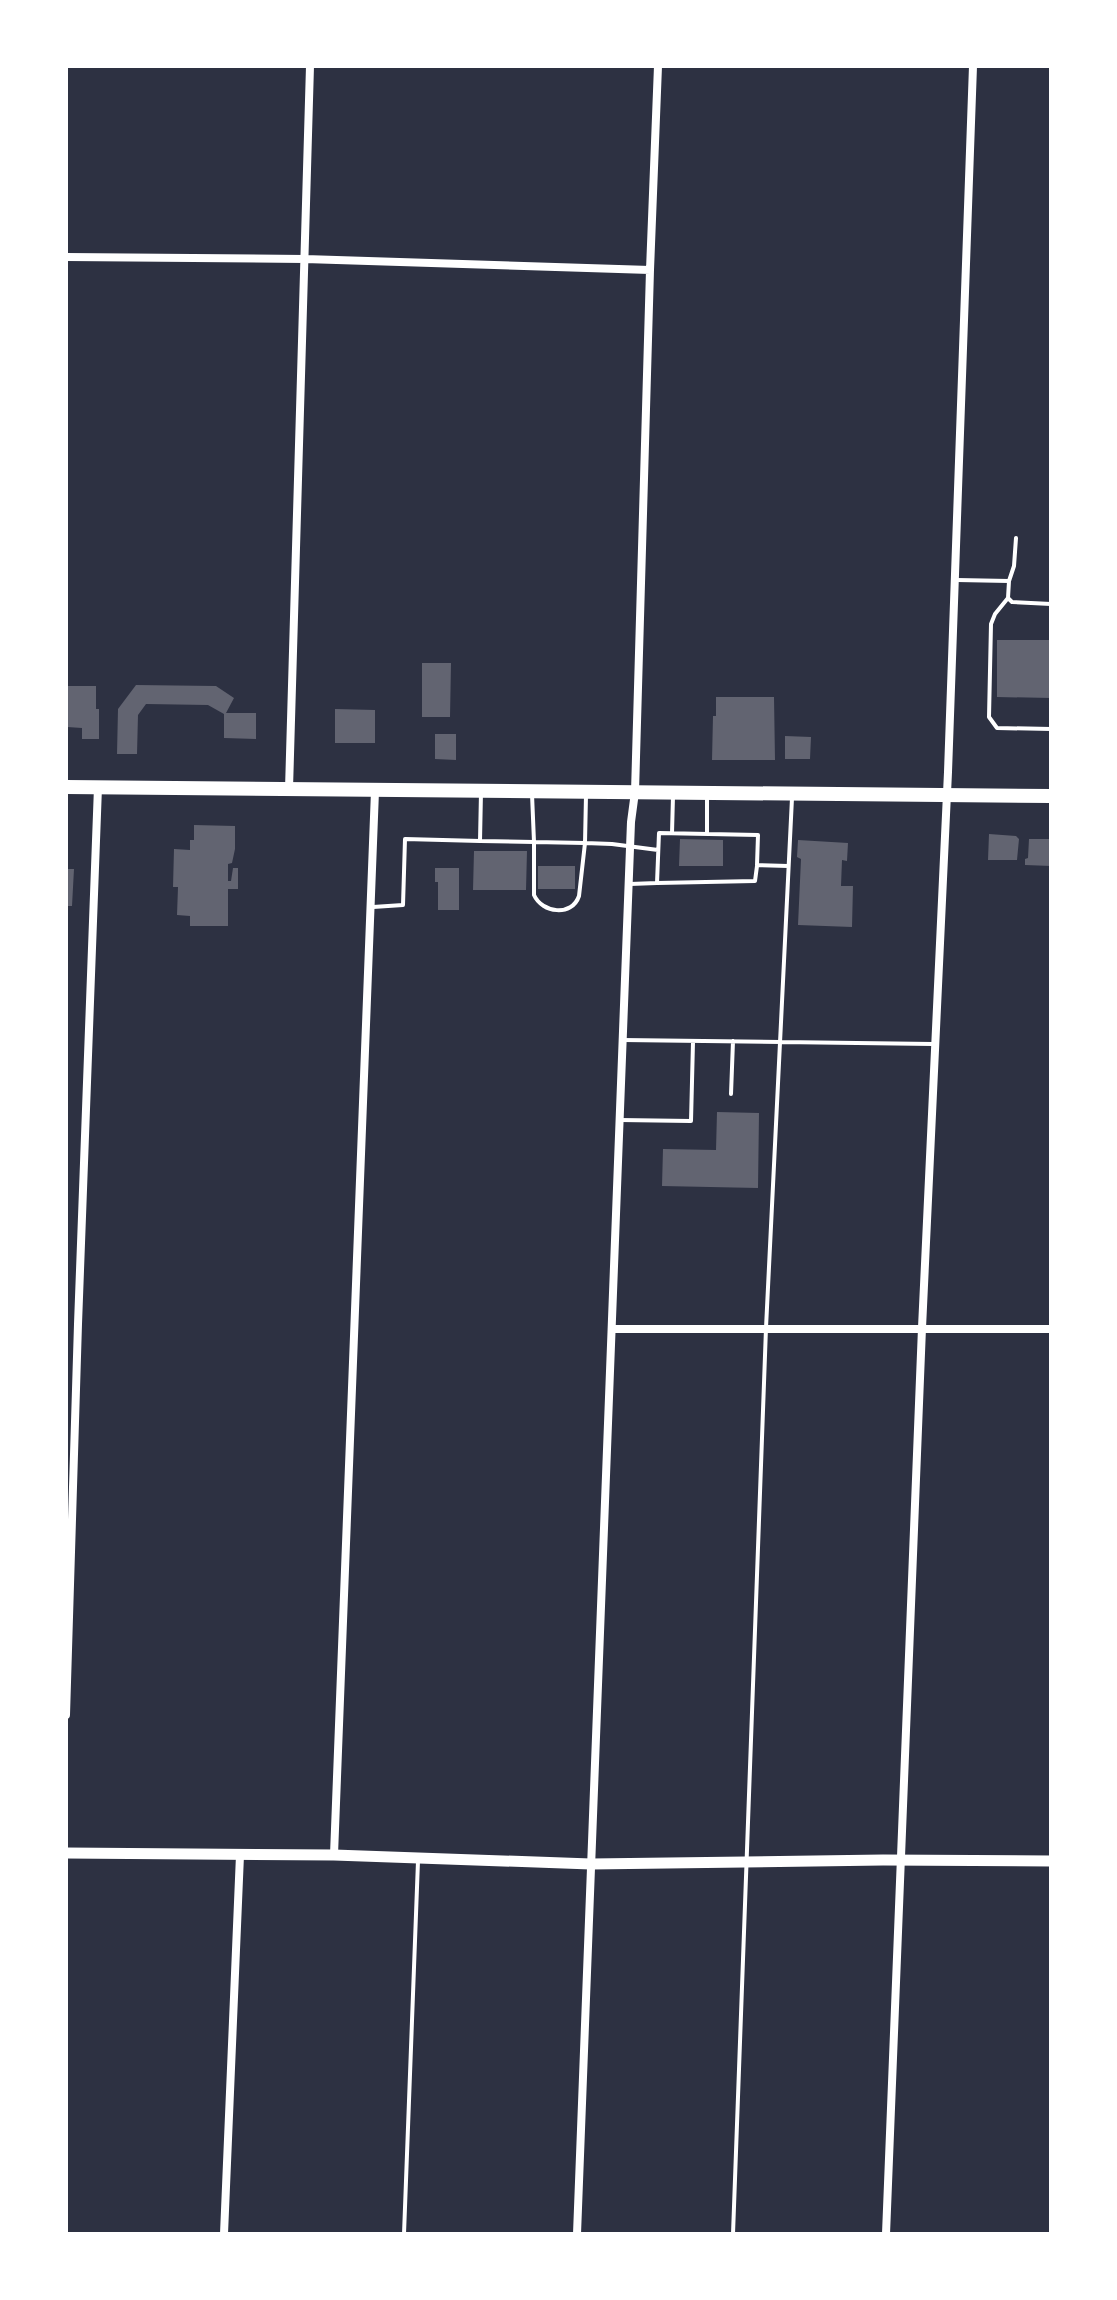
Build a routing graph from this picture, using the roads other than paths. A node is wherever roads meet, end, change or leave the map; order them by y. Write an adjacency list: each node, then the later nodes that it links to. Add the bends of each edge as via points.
1 (310, 66): 5 (street)
2 (658, 66): 6 (street)
3 (973, 66): 8 (street)
4 (66, 257): 5 (street)
5 (305, 259): 6 (street); 15 (street)
6 (650, 270): 20 (street)
7 (1016, 538): 9 (lane)
8 (954, 580): 9 (lane); 24 (street)
9 (1009, 581): 10 (lane)
10 (1008, 598): 11 (lane, via 1019,604); 12 (lane, via 991,624 989,717 997,728)
11 (1051, 604)
12 (1051, 729)
13 (66, 787): 14 (main road)
14 (98, 787): 15 (main road); 46 (street)
15 (289, 789): 16 (main road)
16 (375, 791): 17 (main road); 37 (street)
17 (481, 792): 18 (main road); 28 (lane)
18 (532, 792): 19 (main road); 29 (lane)
19 (586, 792): 20 (main road); 30 (lane)
20 (635, 792): 21 (main road); 31 (street)
21 (674, 793): 22 (main road); 26 (lane)
22 (707, 793): 23 (main road); 27 (lane)
23 (792, 793): 24 (main road); 34 (lane)
24 (947, 794): 25 (main road); 42 (street)
25 (1051, 796)
26 (672, 833): 27 (lane); 32 (lane, via 659,833)
27 (707, 833): 33 (lane, via 758,835)
28 (480, 841): 29 (lane); 37 (lane, via 405,839 403,905)
29 (534, 842): 30 (lane); 30 (lane, via 537,903 569,910 579,896)
30 (585, 843): 31 (lane)
31 (630, 847): 32 (lane); 36 (street)
32 (658, 850): 35 (lane)
33 (757, 865): 34 (lane); 35 (lane, via 755,881)
34 (788, 866): 41 (lane)
35 (657, 883): 36 (lane)
36 (629, 884): 38 (street)
37 (371, 907): 54 (street)
38 (623, 1040): 39 (lane); 44 (street)
39 (693, 1041): 40 (lane); 44 (lane, via 691,1121)
40 (733, 1041): 41 (lane); 43 (lane)
41 (780, 1041): 42 (lane); 47 (lane)
42 (935, 1044): 48 (street)
43 (731, 1094)
44 (620, 1120): 49 (street)
45 (66, 1323): 46 (street)
46 (78, 1324): 51 (street)
47 (766, 1328): 48 (street); 49 (street); 58 (lane)
48 (922, 1328): 50 (street); 56 (street)
49 (613, 1329): 59 (street)
50 (1051, 1329)
51 (66, 1715)
52 (66, 1853): 53 (street)
53 (240, 1855): 54 (street); 60 (street)
54 (334, 1855): 55 (street)
55 (418, 1858): 59 (street); 61 (lane)
56 (901, 1860): 57 (street); 58 (street); 64 (street)
57 (1051, 1861)
58 (747, 1862): 59 (street); 63 (lane)
59 (591, 1864): 62 (street)
60 (224, 2234)
61 (404, 2234)
62 (577, 2234)
63 (733, 2234)
64 (886, 2234)

